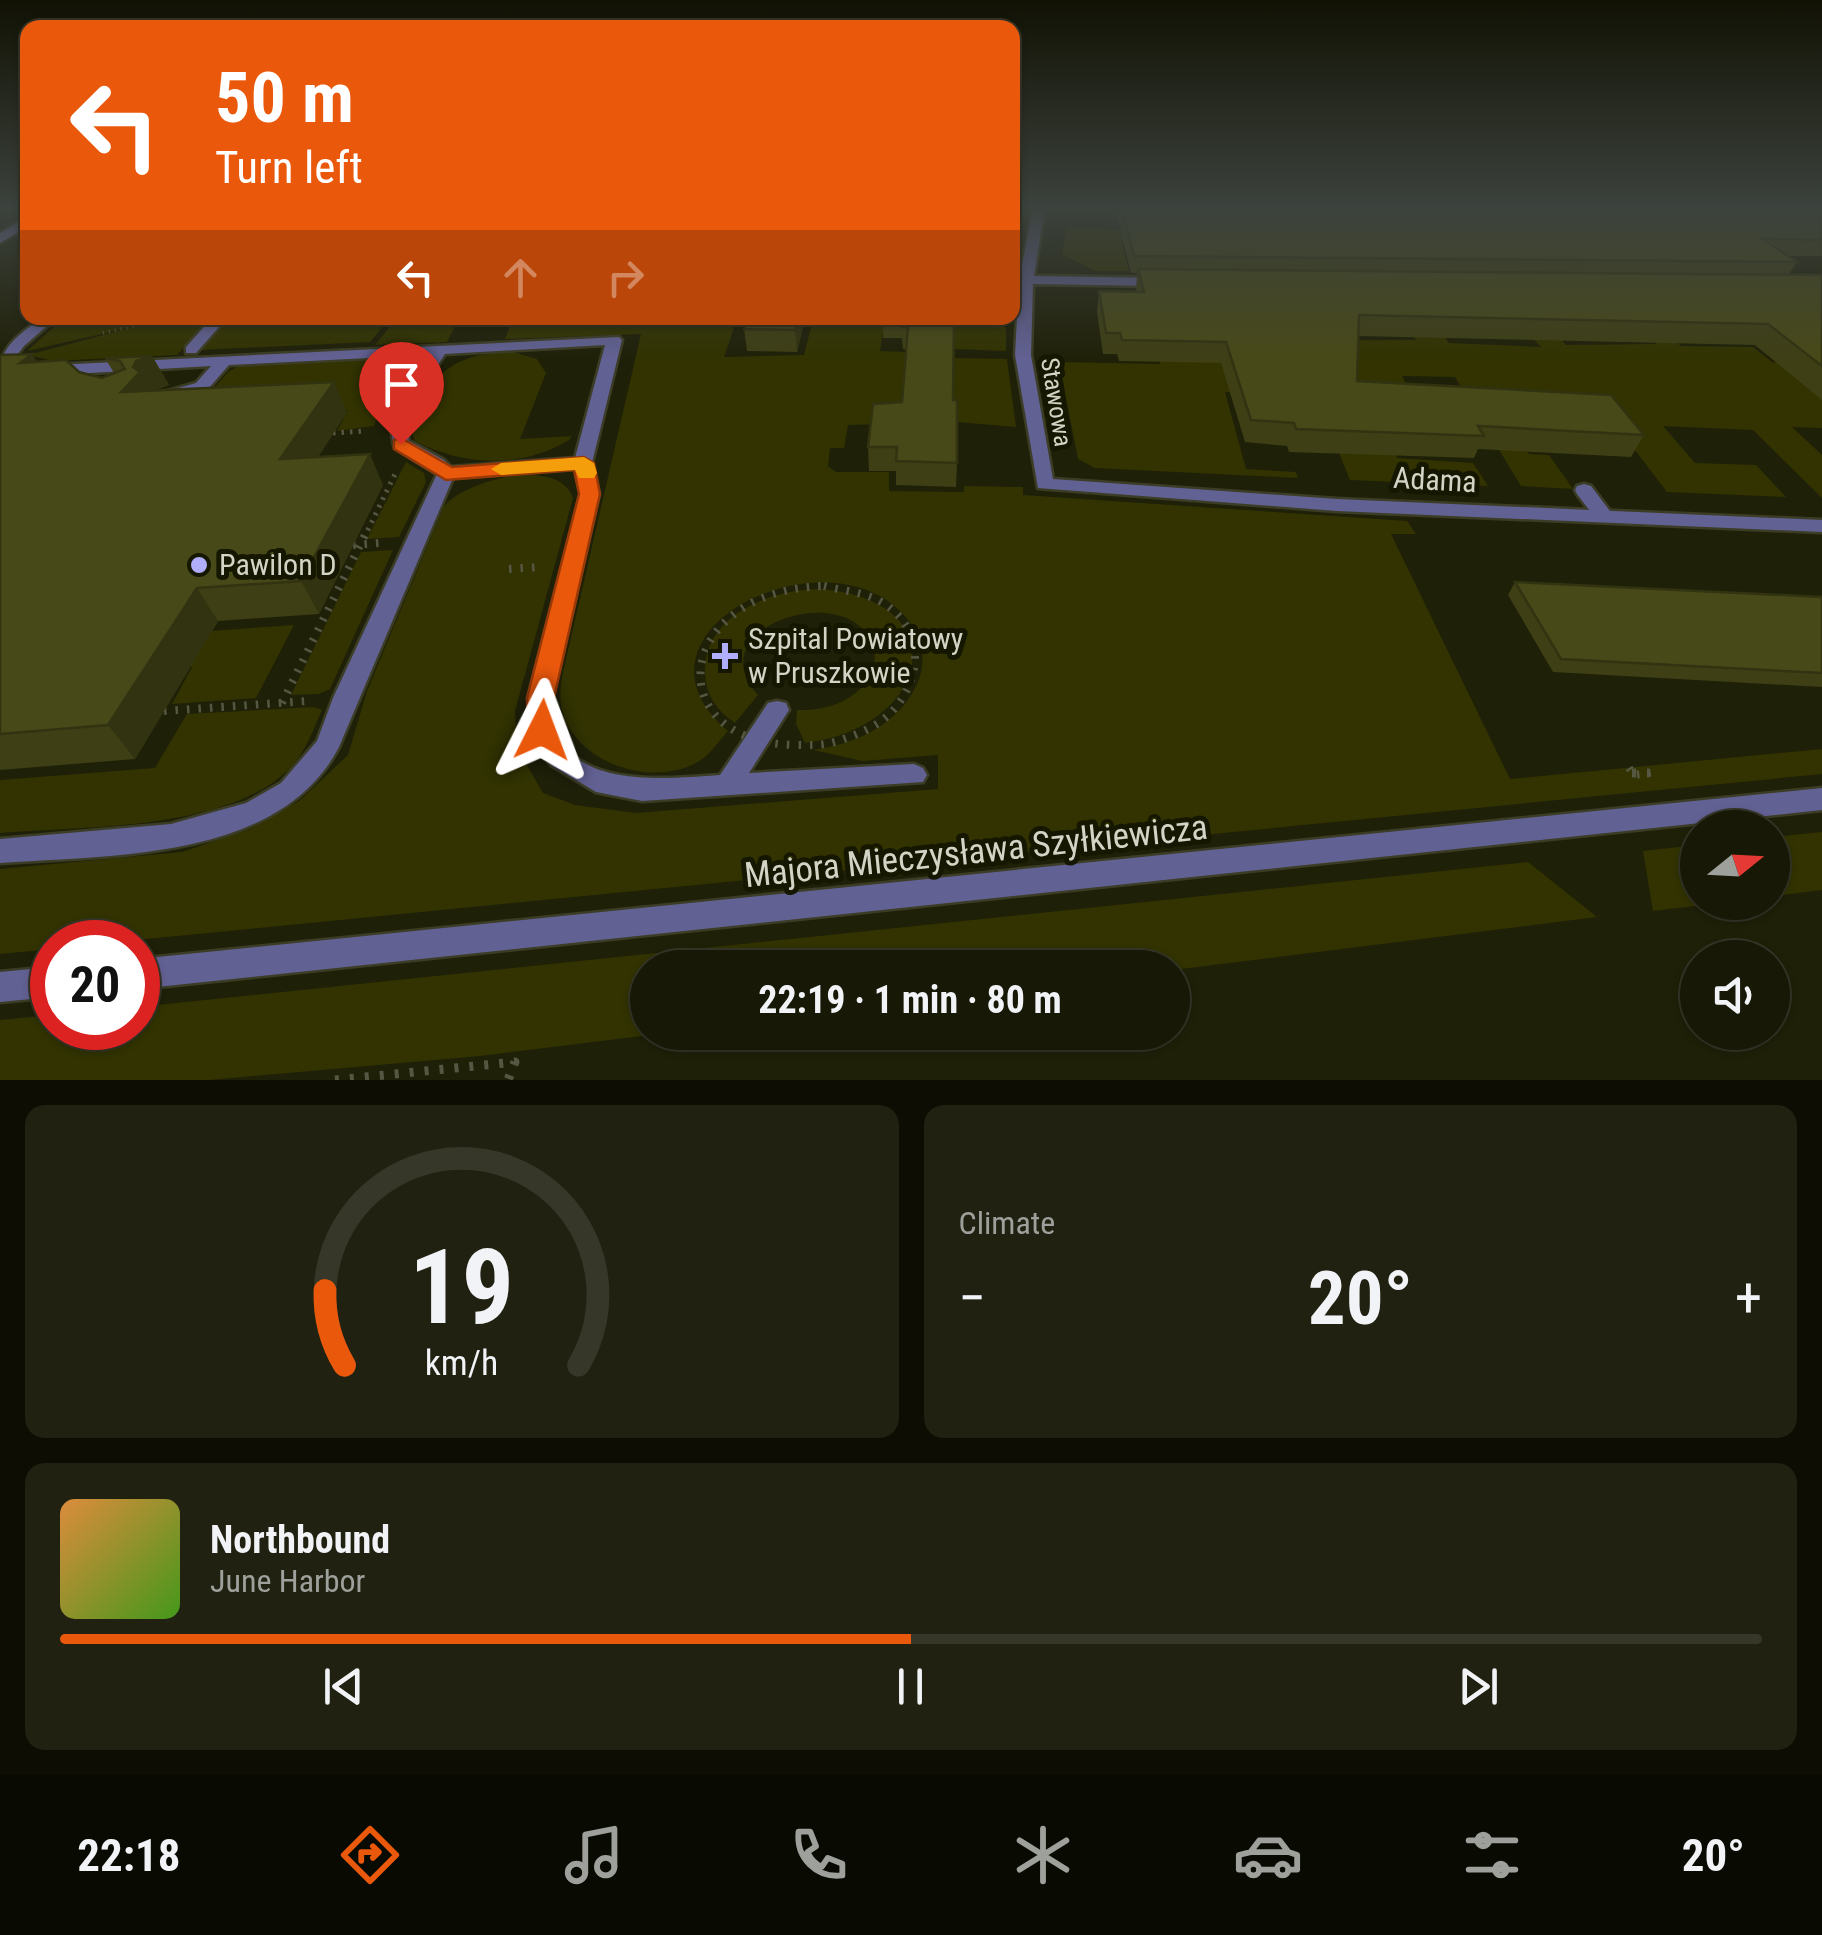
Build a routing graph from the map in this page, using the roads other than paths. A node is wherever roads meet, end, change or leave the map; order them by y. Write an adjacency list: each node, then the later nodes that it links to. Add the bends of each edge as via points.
1 (1028, 258): 3 (street, Stawowa)
2 (1178, 282): 3 (street)
3 (1022, 289): 15 (street, Stawowa, via 1023,360)
4 (40, 325): 10 (street)
5 (214, 325): 7 (street)
6 (441, 348): 8 (street); 13 (street, via 614,340); 14 (street, via 398,434 401,444)
7 (191, 350)
8 (226, 359): 9 (street); 12 (street, via 202,386)
9 (115, 366): 10 (street); 11 (street)
10 (0, 368)
11 (96, 386)
12 (162, 396)
13 (584, 463): 14 (street); 21 (street, via 590,494 540,698 542,730 560,758 596,780 642,790)
14 (446, 473): 23 (street, via 334,733 292,788 266,806 200,830)
15 (1045, 484): 17 (street, Adama)
16 (1584, 490): 17 (street)
17 (1603, 515): 18 (street, Adama)
18 (1822, 526)
19 (776, 710): 21 (street)
20 (914, 774): 21 (street)
21 (728, 784)
22 (1822, 799): 24 (street, Majora Mieczysława Szyłkiewicza)
23 (0, 851)
24 (160, 972)
25 (30, 984): 26 (street)
26 (0, 987)

